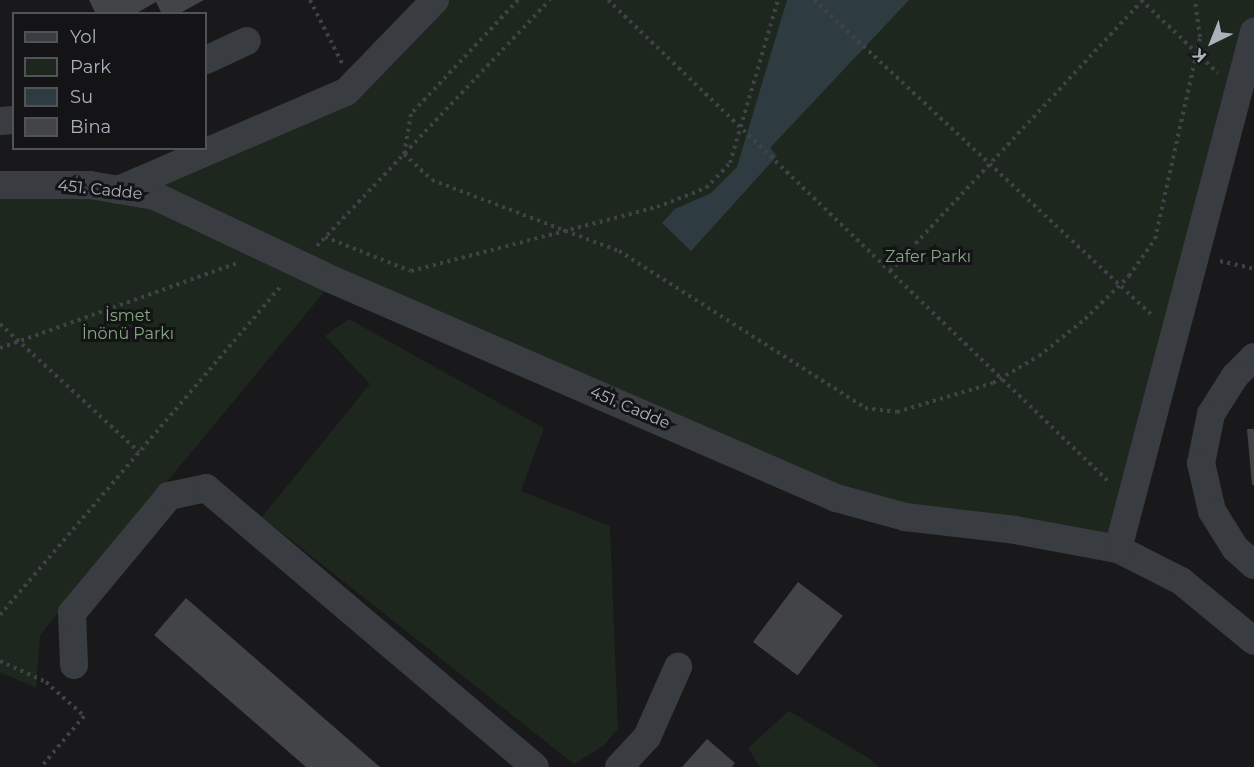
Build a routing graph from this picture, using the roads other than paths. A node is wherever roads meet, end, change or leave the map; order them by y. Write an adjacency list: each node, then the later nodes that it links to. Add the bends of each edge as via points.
1 (435, 0): 6 (street, via 346,92)
2 (1254, 32): 8 (street)
3 (247, 41): 4 (street)
4 (207, 60)
5 (0, 185): 6 (street, 451. Cadde, via 90,185)
6 (118, 190): 8 (street, 451. Cadde, via 155,196 300,264 836,498 905,517 1015,530)
7 (1254, 357): 9 (street, via 1235,376 1210,414 1201,463 1212,511 1234,548)
8 (1118, 549): 10 (street, 451. Cadde, via 1181,581)
9 (1254, 565)
10 (1254, 641)
11 (74, 665): 13 (street, via 72,614 169,496 206,488)
12 (678, 667): 14 (street, via 647,737)
13 (535, 767)
14 (619, 767)

